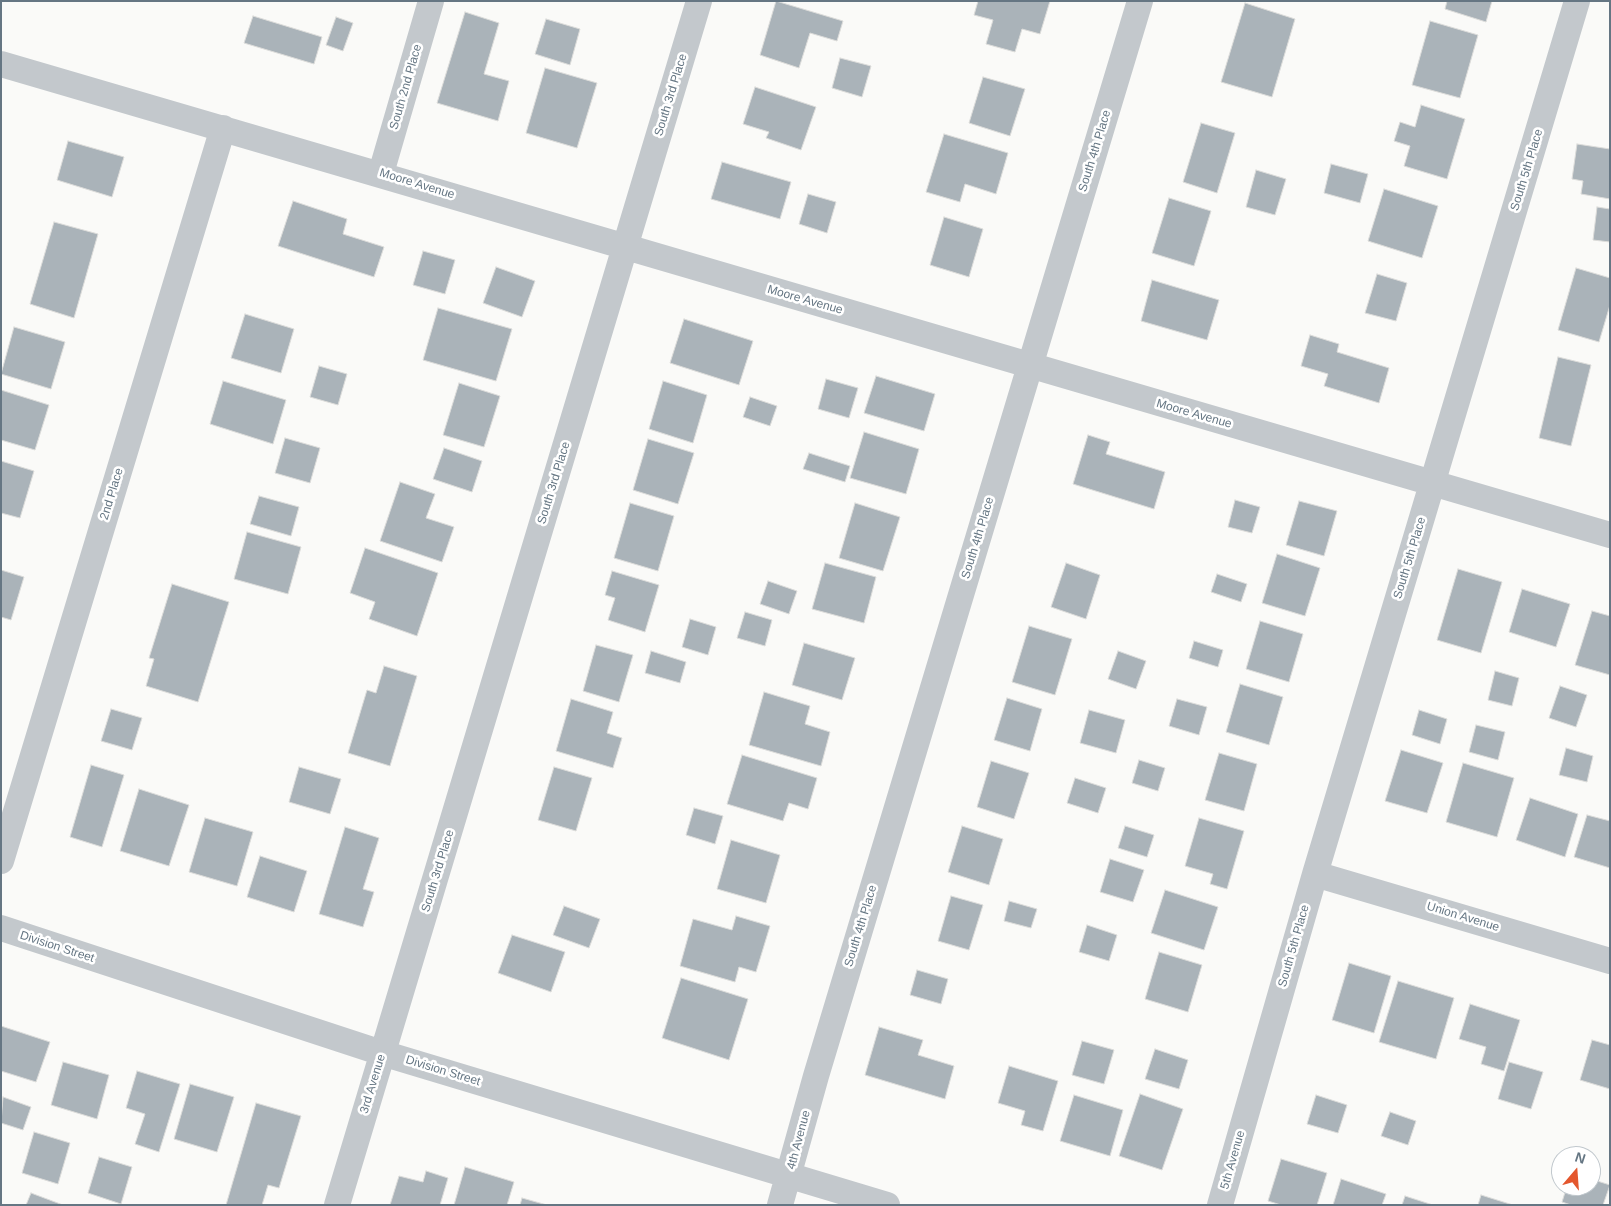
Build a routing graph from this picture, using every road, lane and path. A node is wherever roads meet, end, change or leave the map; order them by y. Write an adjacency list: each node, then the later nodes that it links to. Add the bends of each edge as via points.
1 (431, 1): 7 (street, South 2nd Place)
2 (699, 1): 8 (street, South 3rd Place)
3 (1140, 1): 9 (street, South 4th Place)
4 (1577, 1): 10 (street, South 5th Place)
5 (1, 64): 6 (street, Moore Avenue)
6 (222, 128): 7 (street, Moore Avenue); 12 (street, 2nd Place)
7 (381, 173): 8 (street, Moore Avenue)
8 (626, 247): 9 (street, Moore Avenue); 16 (street, South 3rd Place)
9 (1030, 366): 10 (street, Moore Avenue); 18 (street, South 4th Place)
10 (1433, 483): 11 (street, Moore Avenue); 13 (street, South 5th Place)
11 (1610, 535)
12 (1, 861)
13 (1316, 874): 15 (street, Union Avenue); 19 (street, South 5th Place)
14 (1, 928): 17 (street, Division Street)
15 (1610, 961)
16 (409, 964): 17 (street, 3rd Avenue)
17 (382, 1053): 20 (street, Division Street); 21 (street, 3rd Avenue)
18 (816, 1076): 20 (street, 4th Avenue)
19 (1246, 1116): 24 (street, 5th Avenue)
20 (790, 1175): 22 (street, 4th Avenue); 23 (street, Division Street)
21 (337, 1205)
22 (780, 1205)
23 (887, 1205)
24 (1220, 1205)

